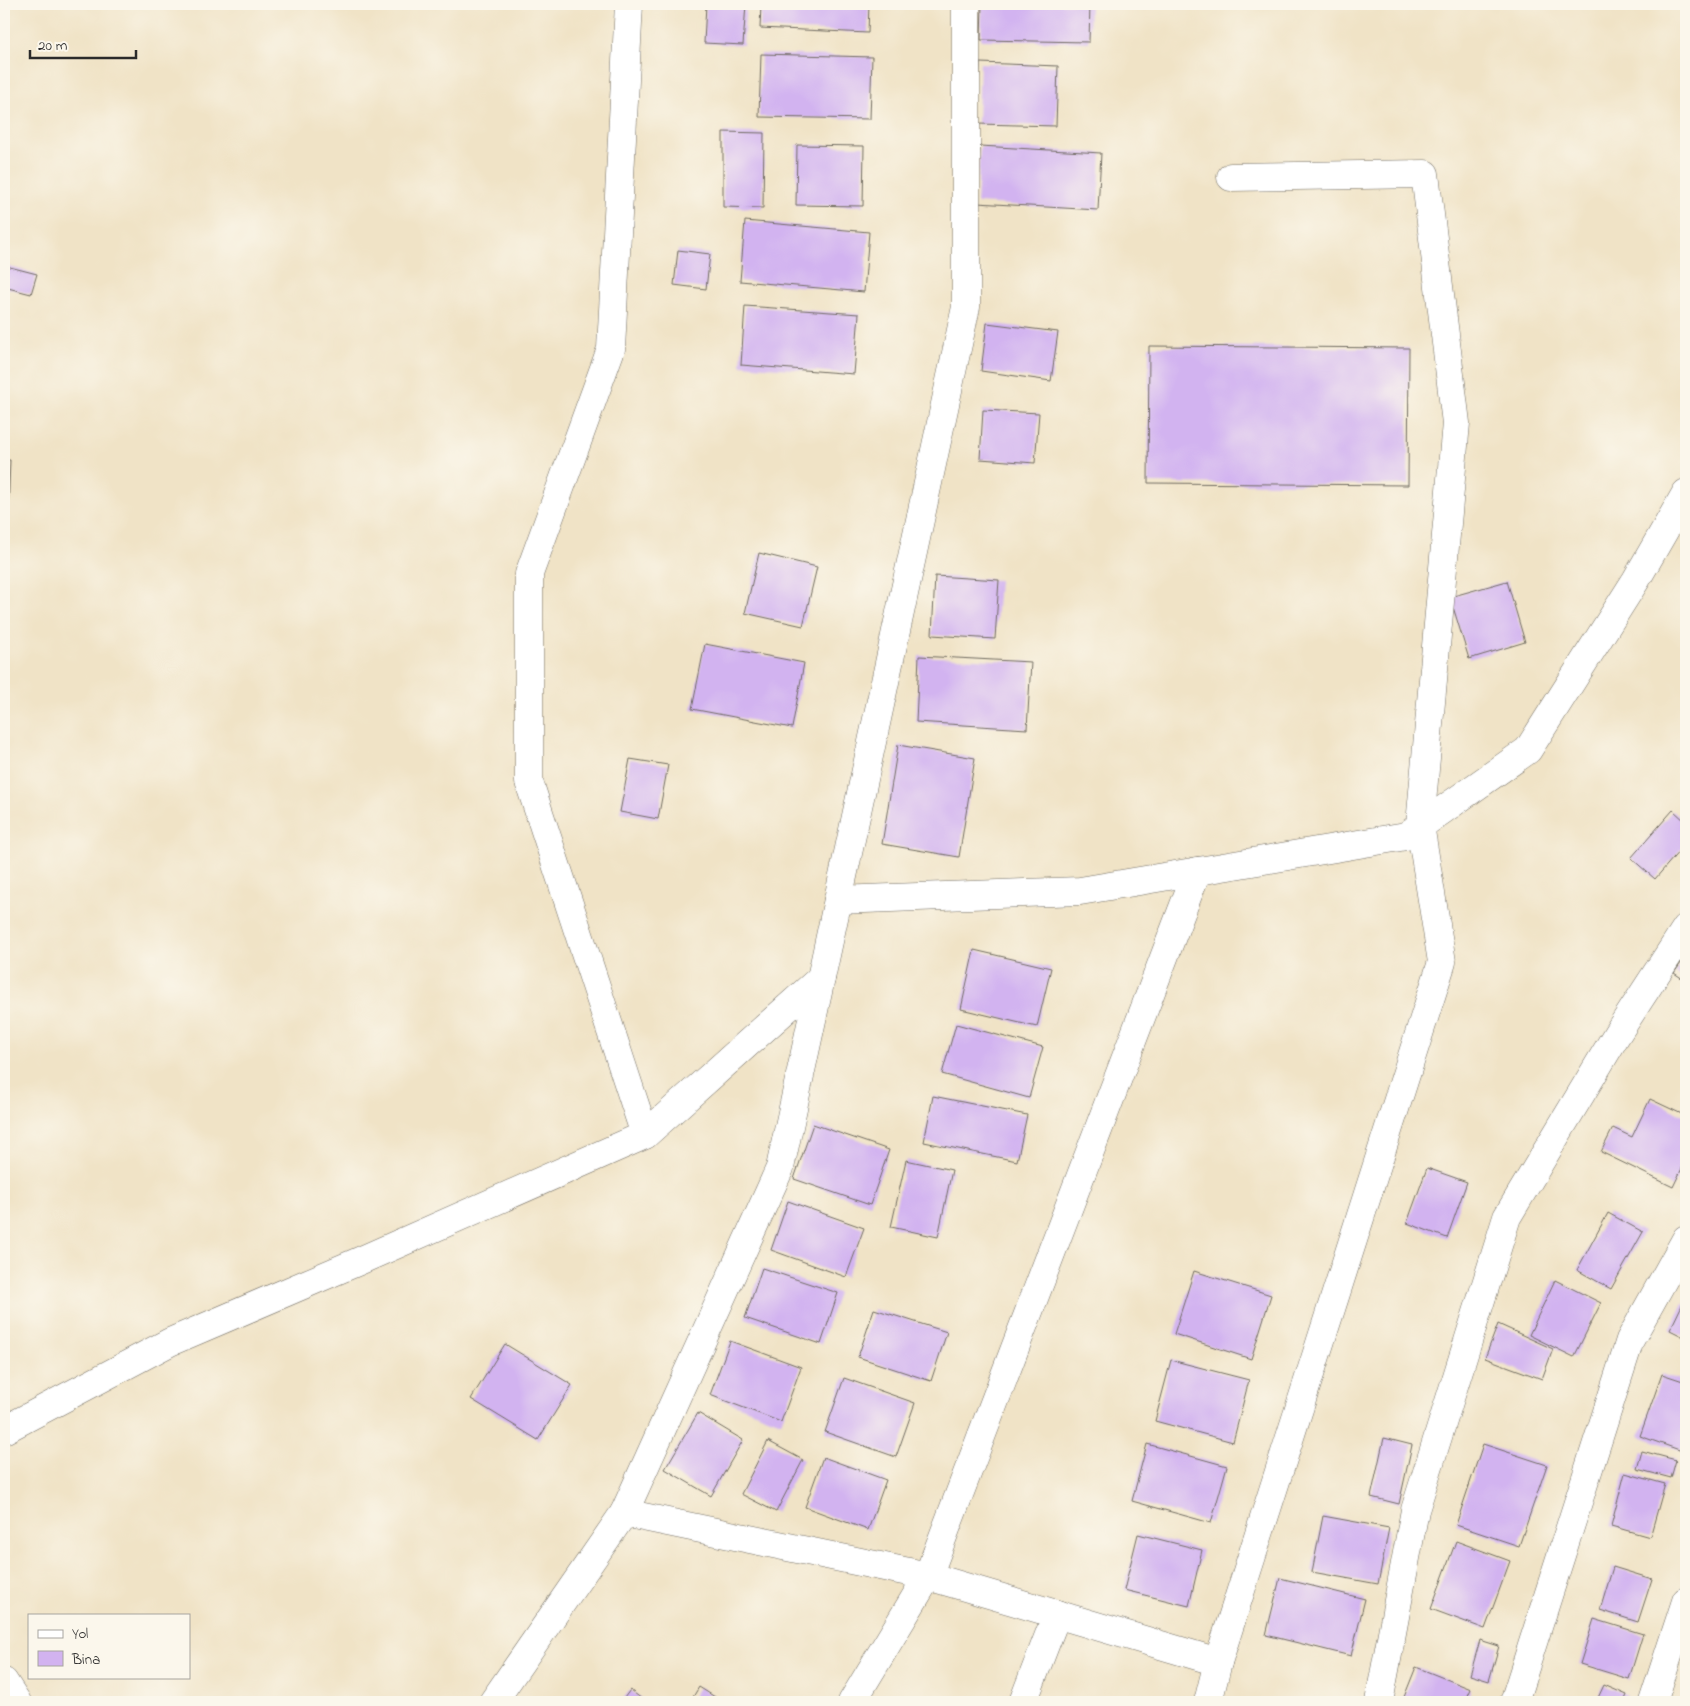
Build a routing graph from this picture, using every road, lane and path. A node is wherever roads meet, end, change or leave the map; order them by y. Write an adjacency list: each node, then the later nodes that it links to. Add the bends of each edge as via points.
1 (629, 4): 10 (street, via 611,349 529,574 529,782)
2 (966, 4): 7 (street, via 966,306)
3 (1231, 177): 5 (street, via 1425,174 1456,423)
4 (1686, 493): 5 (street, via 1636,580 1528,750)
5 (1420, 825): 6 (street, via 1406,836); 17 (street, via 1442,962)
6 (1197, 872): 7 (street, via 1080,891); 14 (street)
7 (838, 900): 9 (street)
8 (1686, 928): 24 (street, via 1617,1034 1507,1217 1415,1510)
9 (821, 978): 10 (street); 13 (street, via 780,1168)
10 (645, 1135): 12 (street, via 170,1342)
11 (1686, 1239): 25 (street, via 1630,1340)
12 (4, 1430)
13 (624, 1513): 14 (street); 20 (street)
14 (928, 1576): 16 (street); 21 (street)
15 (1686, 1601): 26 (street)
16 (1057, 1614): 17 (street); 22 (street)
17 (1218, 1662): 23 (street)
18 (4, 1682): 19 (street)
19 (17, 1702)
20 (492, 1702)
21 (852, 1702)
22 (1023, 1702)
23 (1208, 1702)
24 (1379, 1702)
25 (1514, 1702)
26 (1653, 1702)

